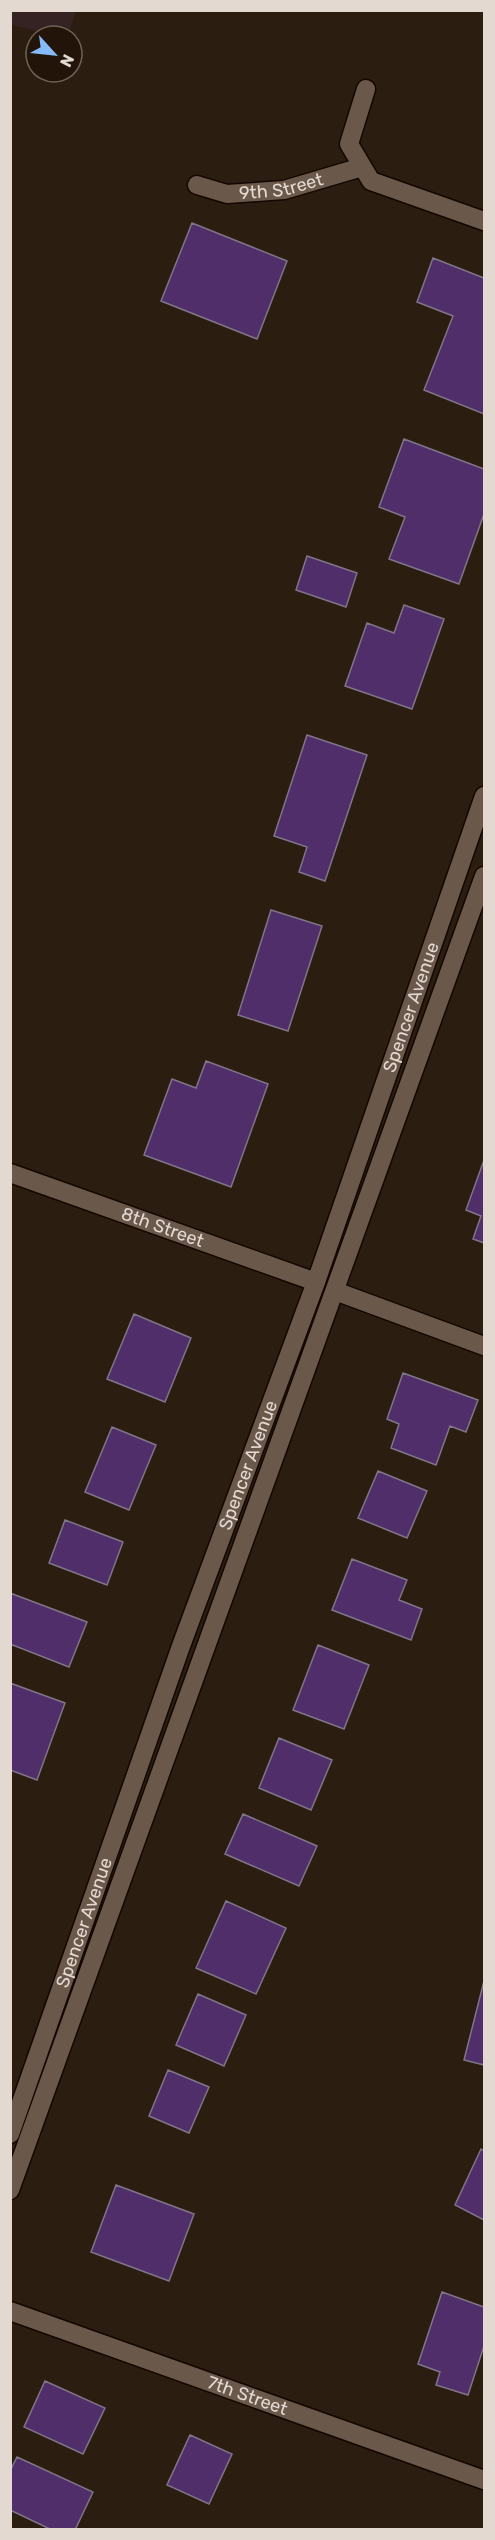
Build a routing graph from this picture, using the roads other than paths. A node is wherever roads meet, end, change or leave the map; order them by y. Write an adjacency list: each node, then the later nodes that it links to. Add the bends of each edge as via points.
1 (366, 89): 2 (street, via 349,144)
2 (362, 167): 3 (street, 9th Street, via 284,190 227,195); 4 (street, via 371,182)
3 (197, 184)
4 (484, 221)
5 (484, 796): 8 (street, Spencer Avenue)
6 (484, 876): 9 (street, Spencer Avenue)
7 (10, 1173): 8 (street, 8th Street)
8 (316, 1282): 11 (street, Spencer Avenue, via 181,1646)
9 (335, 1291): 10 (street); 12 (street, Spencer Avenue)
10 (484, 1346)
11 (10, 2134)
12 (10, 2190)
13 (10, 2311): 14 (street, 7th Street)
14 (484, 2480)

